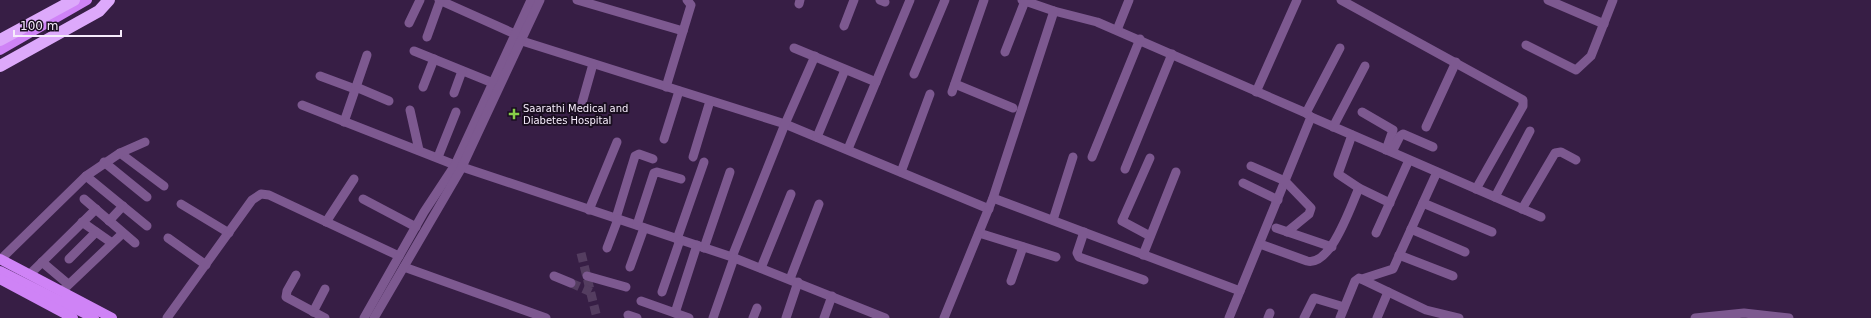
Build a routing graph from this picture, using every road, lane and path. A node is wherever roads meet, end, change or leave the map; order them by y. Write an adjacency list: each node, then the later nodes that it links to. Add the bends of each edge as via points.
1 (74, 0): 30 (highway)
2 (108, 0): 19 (highway); 44 (highway, via 99,11)
3 (420, 0): 22 (street)
4 (440, 0): 27 (street); 28 (street)
5 (531, 0): 28 (street)
6 (540, 0): 28 (street)
7 (577, 0): 26 (street)
8 (687, 0): 26 (street, via 691,5)
9 (854, 0): 24 (street)
10 (910, 0): 50 (street)
11 (945, 0): 48 (street)
12 (984, 0): 63 (street, via 953,88)
13 (1129, 0): 25 (street)
14 (1297, 0): 56 (street)
15 (1341, 0): 42 (street)
16 (1548, 0): 23 (street)
17 (1613, 0): 23 (street)
18 (1023, 1): 20 (street); 36 (street)
19 (91, 3): 34 (main road); 41 (main road)
20 (1039, 3): 21 (street)
21 (1054, 11): 25 (street); 111 (street)
22 (409, 24)
23 (1604, 24): 31 (street, via 1591,56 1576,70)
24 (844, 26)
25 (1117, 30): 29 (street)
26 (683, 31): 53 (street)
27 (427, 37)
28 (519, 38): 43 (street); 51 (street); 93 (street)
29 (1140, 39): 37 (street); 86 (street)
30 (0, 40)
31 (1526, 45)
32 (794, 48): 39 (street)
33 (1340, 48): 67 (street)
34 (0, 50)
35 (414, 51): 40 (street)
36 (1005, 52)
37 (1172, 54): 56 (street); 95 (street)
38 (367, 55): 54 (street)
39 (815, 56): 46 (street); 69 (street)
40 (434, 59): 47 (street); 52 (street)
41 (0, 60)
42 (1456, 62): 71 (street); 107 (street, via 1524,102)
43 (593, 64): 53 (street); 61 (street)
44 (0, 66)
45 (1365, 66): 70 (street)
46 (845, 70): 50 (street); 74 (street)
47 (462, 71): 51 (street); 57 (street)
48 (914, 74)
49 (320, 76): 54 (street)
50 (876, 82): 80 (street)
51 (493, 83): 93 (street)
52 (423, 87)
53 (666, 87): 55 (street)
54 (355, 88): 59 (street); 68 (street)
55 (679, 91): 60 (street); 75 (street)
56 (1256, 92): 67 (street)
57 (454, 93)
58 (930, 94): 97 (street)
59 (389, 101)
60 (710, 101): 69 (street); 84 (street)
61 (582, 103)
62 (302, 105): 68 (street)
63 (1013, 108)
64 (410, 110): 79 (street)
65 (456, 112): 83 (street)
66 (1362, 112): 81 (street, via 1393,130)
67 (1309, 115): 70 (street); 103 (street)
68 (344, 122): 79 (street)
69 (784, 124): 74 (street); 158 (street)
70 (1333, 126): 73 (street)
71 (1426, 127)
72 (1530, 131): 110 (street)
73 (1352, 135): 81 (street); 106 (street, via 1338,174)
74 (816, 137): 80 (street)
75 (664, 139)
76 (145, 142): 82 (street)
77 (617, 142): 123 (street)
78 (1433, 147): 81 (street, via 1403,134)
79 (419, 150): 83 (street)
80 (848, 150): 97 (street)
81 (1389, 151): 89 (street)
82 (120, 153): 91 (street); 105 (street)
83 (438, 157): 93 (street)
84 (693, 157)
85 (1073, 157): 126 (street)
86 (1092, 158)
87 (1150, 158): 143 (street, via 1122,221)
88 (653, 159): 125 (street, via 639,154 635,156)
89 (1409, 160): 99 (street); 115 (street)
90 (1576, 160): 122 (street, via 1561,152 1555,153)
91 (104, 162): 100 (street); 109 (street)
92 (704, 162): 145 (street)
93 (459, 166): 123 (street); 131 (street); 163 (street)
94 (1251, 166): 103 (street)
95 (1125, 169)
96 (730, 172): 149 (street)
97 (901, 172): 121 (street)
98 (1176, 172): 143 (street)
99 (1437, 172): 107 (street); 116 (street)
100 (86, 176): 119 (street); 159 (street)
101 (354, 179): 129 (street)
102 (681, 179): 132 (street, via 654,173)
103 (1285, 181): 114 (street); 139 (street, via 1310,208 1309,214)
104 (1243, 183): 114 (street)
105 (164, 186)
106 (1359, 188): 115 (street); 151 (street)
107 (1476, 189): 110 (street)
108 (791, 194): 165 (street)
109 (147, 197)
110 (1495, 197): 122 (street)
111 (993, 198): 121 (street); 126 (street)
112 (84, 199): 120 (street)
113 (363, 199): 131 (street)
114 (1278, 200): 148 (street)
115 (1390, 203): 142 (street)
116 (1423, 203): 134 (street); 140 (street)
117 (181, 204): 137 (street)
118 (819, 204): 175 (street)
119 (123, 206): 127 (street); 130 (street)
120 (96, 209): 127 (street); 128 (street)
121 (989, 209): 141 (street)
122 (1522, 209): 124 (street)
123 (589, 210): 125 (street)
124 (1541, 217)
125 (617, 219): 132 (street); 152 (street)
126 (1053, 220): 138 (street)
127 (109, 221): 136 (street)
128 (82, 222): 135 (street); 161 (street)
129 (326, 222): 137 (street, via 269,195 261,194 252,200); 156 (street)
130 (147, 226)
131 (416, 227): 156 (street)
132 (641, 227): 145 (street); 164 (street)
133 (1276, 228): 139 (street)
134 (1411, 229): 153 (street); 155 (street)
135 (96, 232): 146 (street); 160 (street)
136 (123, 232): 146 (street); 147 (street)
137 (229, 232): 162 (street)
138 (1084, 232): 154 (street); 174 (street, via 1077,253 1080,258)
139 (1287, 232): 151 (street)
140 (1492, 232)
141 (979, 233): 150 (street); 204 (street)
142 (1376, 233)
143 (1150, 236): 154 (street)
144 (168, 238): 162 (street)
145 (679, 240): 149 (street); 182 (street)
146 (112, 243): 179 (street)
147 (135, 243)
148 (1260, 244): 151 (street, via 1311,262); 181 (street)
149 (700, 247): 158 (street); 189 (street)
150 (1023, 247): 157 (street); 176 (street)
151 (1332, 247)
152 (607, 248)
153 (1465, 252)
154 (1143, 255): 181 (street)
155 (1399, 255): 171 (street); 172 (street, via 1393,269)
156 (399, 256): 195 (street)
157 (1056, 257)
158 (733, 258): 165 (street); 199 (street)
159 (0, 259): 167 (main road)
160 (69, 259)
161 (42, 262): 167 (street); 179 (street)
162 (206, 265): 193 (street)
163 (404, 267): 196 (street); 197 (street)
164 (630, 267)
165 (761, 268): 175 (street)
166 (0, 271): 191 (main road)
167 (30, 274): 179 (main road)
168 (296, 275): 188 (street, via 286,296)
169 (554, 276): 177 (street)
170 (587, 276): 178 (street)
171 (1453, 276)
172 (1362, 278): 183 (street); 186 (street, via 1355,280)
173 (0, 279): 190 (main road)
174 (1144, 280)
175 (794, 281): 184 (street); 201 (street)
176 (1011, 281)
177 (571, 283)
178 (626, 287)
179 (65, 288): 192 (main road)
180 (325, 289): 188 (street)
181 (1240, 291): 205 (street)
182 (662, 292)
183 (1388, 292): 208 (street); 209 (street, via 1426,310)
184 (832, 296): 202 (street); 203 (street)
185 (641, 301): 189 (street)
186 (1344, 307): 206 (street, via 1314,298); 207 (street)
187 (757, 308): 200 (street)
188 (313, 312): 194 (street)
189 (675, 313): 198 (street)
190 (66, 316)
191 (94, 318)
192 (112, 318)
193 (167, 318)
194 (325, 318)
195 (364, 318)
196 (374, 318)
197 (546, 318)
198 (688, 318)
199 (713, 318)
200 (753, 318)
201 (786, 318)
202 (824, 318)
203 (885, 318)
204 (944, 318)
205 (1229, 318)
206 (1304, 318)
207 (1340, 318)
208 (1378, 318)
209 (1459, 318)
210 (1694, 318): 211 (street, via 1744,314)
211 (1790, 318)

